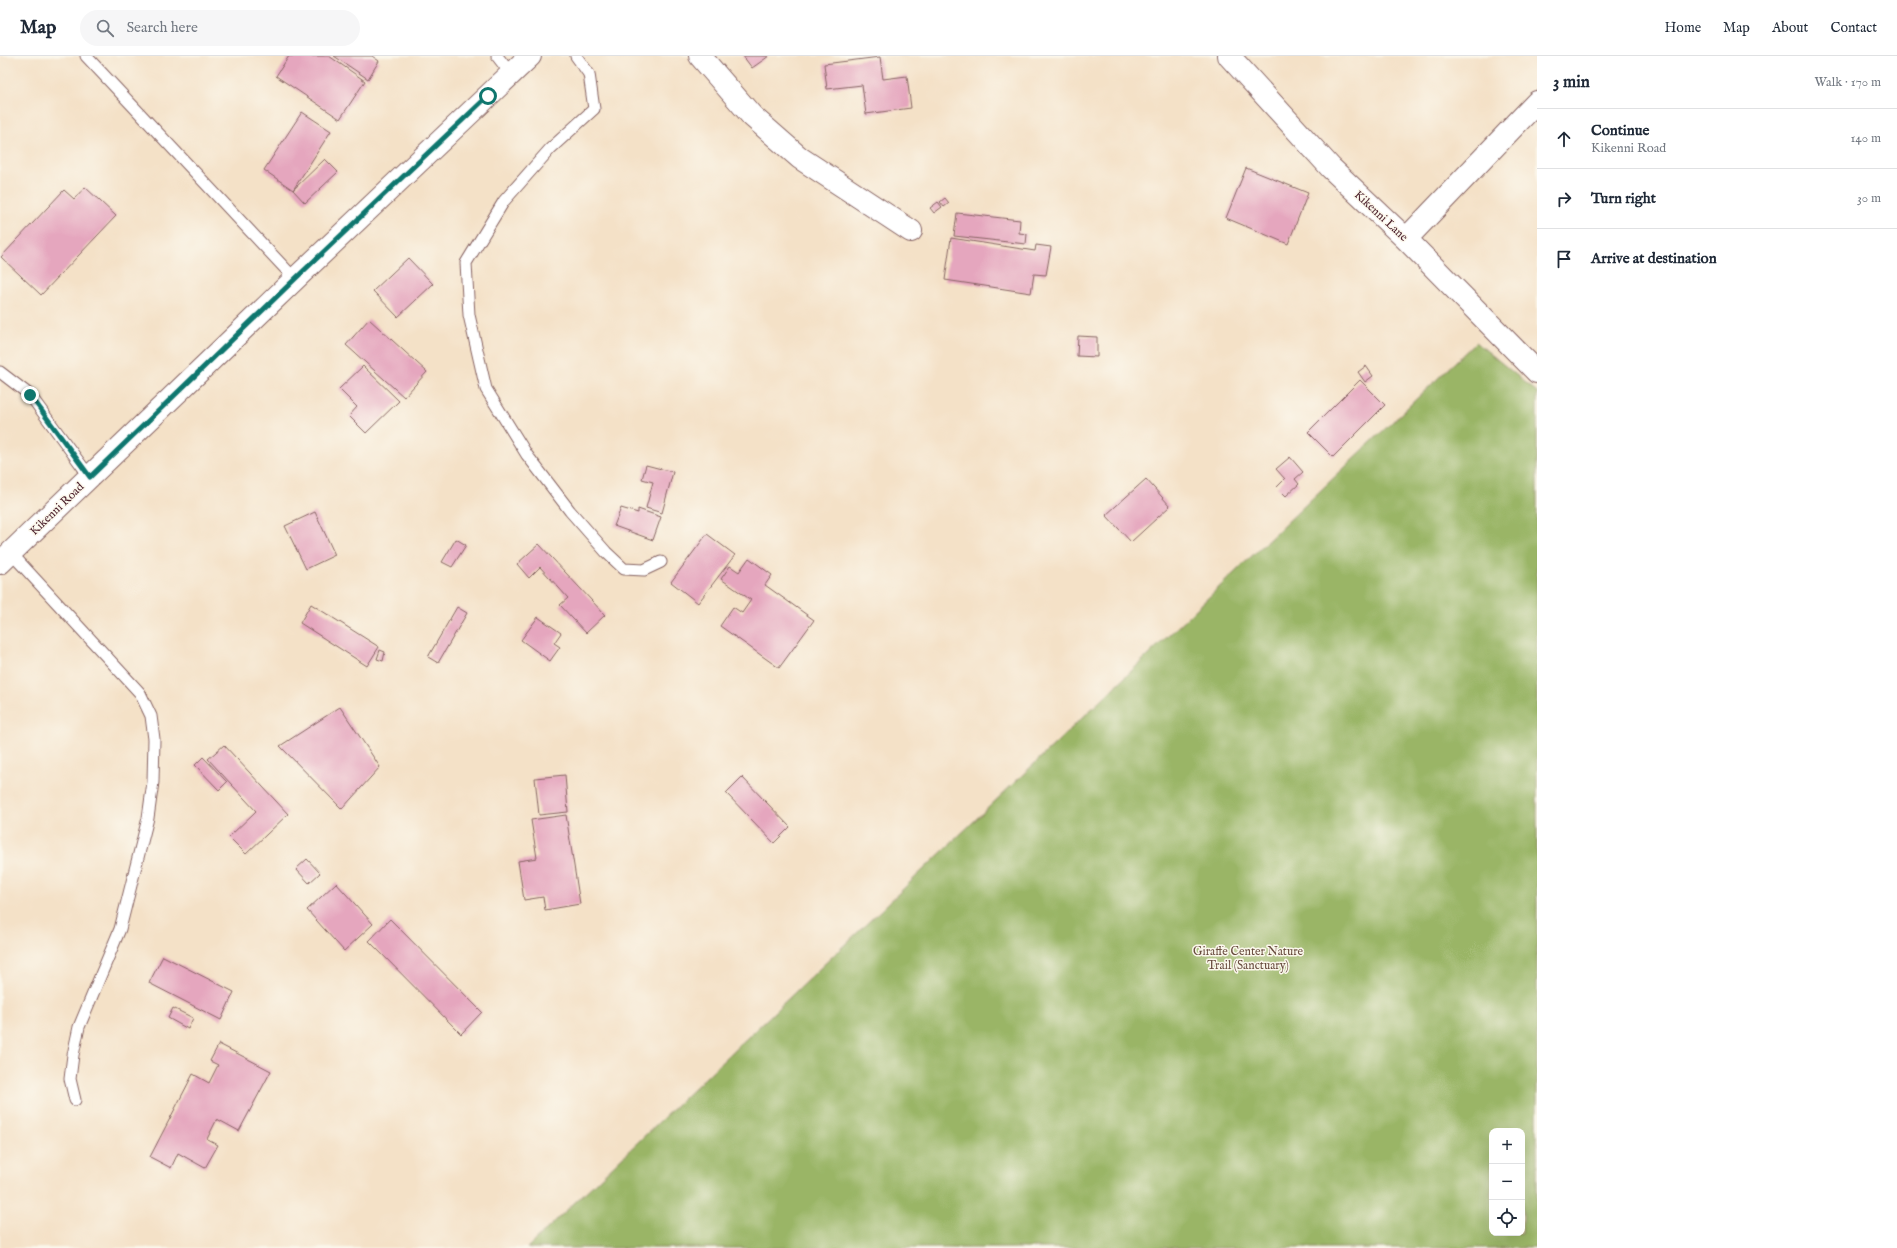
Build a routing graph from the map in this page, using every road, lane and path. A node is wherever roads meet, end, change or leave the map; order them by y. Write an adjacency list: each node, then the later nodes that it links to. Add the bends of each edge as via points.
1 (86, 56): 11 (lane)
2 (497, 56): 7 (lane)
3 (530, 56): 7 (street, Kikenni Road)
4 (576, 56): 16 (lane, via 588,74 594,109 550,149 504,201 466,263 469,315 486,388 527,455 570,511 624,569 644,570)
5 (700, 56): 9 (street, via 752,116 800,158)
6 (1229, 56): 10 (street, Kikenni Lane, via 1330,168)
7 (511, 74): 11 (street, Kikenni Road)
8 (1537, 102): 10 (street)
9 (910, 231)
10 (1406, 239): 13 (street, Kikenni Lane)
11 (295, 279): 14 (street, Kikenni Road)
12 (0, 372): 14 (lane, via 30,395)
13 (1537, 372)
14 (90, 477): 15 (street, Kikenni Road)
15 (6, 558): 17 (lane, via 140,693 151,716 154,739 148,818 120,929 79,1027 70,1079)
16 (661, 562)
17 (75, 1100)

